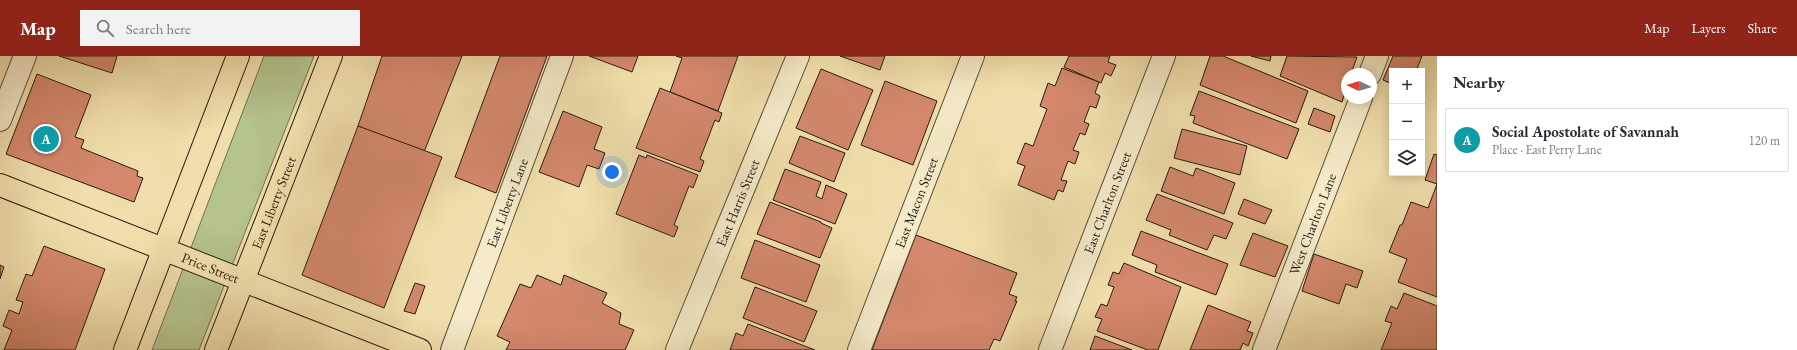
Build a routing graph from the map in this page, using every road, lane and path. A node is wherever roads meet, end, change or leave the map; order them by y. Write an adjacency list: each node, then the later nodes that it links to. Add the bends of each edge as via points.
1 (25, 56): 11 (street)
2 (238, 56): 13 (main road)
3 (331, 56): 14 (main road, East Liberty Street)
4 (562, 56): 18 (street, East Liberty Lane)
5 (798, 56): 19 (street, East Harris Street)
6 (972, 56): 20 (street, East Macon Street)
7 (1164, 56): 21 (street, East Charlton Street)
8 (1377, 56): 9 (street)
9 (1372, 68)
10 (1358, 104): 22 (street, West Charlton Lane)
11 (0, 120)
12 (0, 185): 13 (main road, Price Street)
13 (164, 250): 14 (main road, Price Street); 15 (main road)
14 (243, 280): 16 (main road, East Liberty Street); 17 (main road, Price Street)
15 (125, 350)
16 (216, 350)
17 (420, 350)
18 (452, 350)
19 (677, 350)
20 (859, 350)
21 (1050, 350)
22 (1264, 350)

